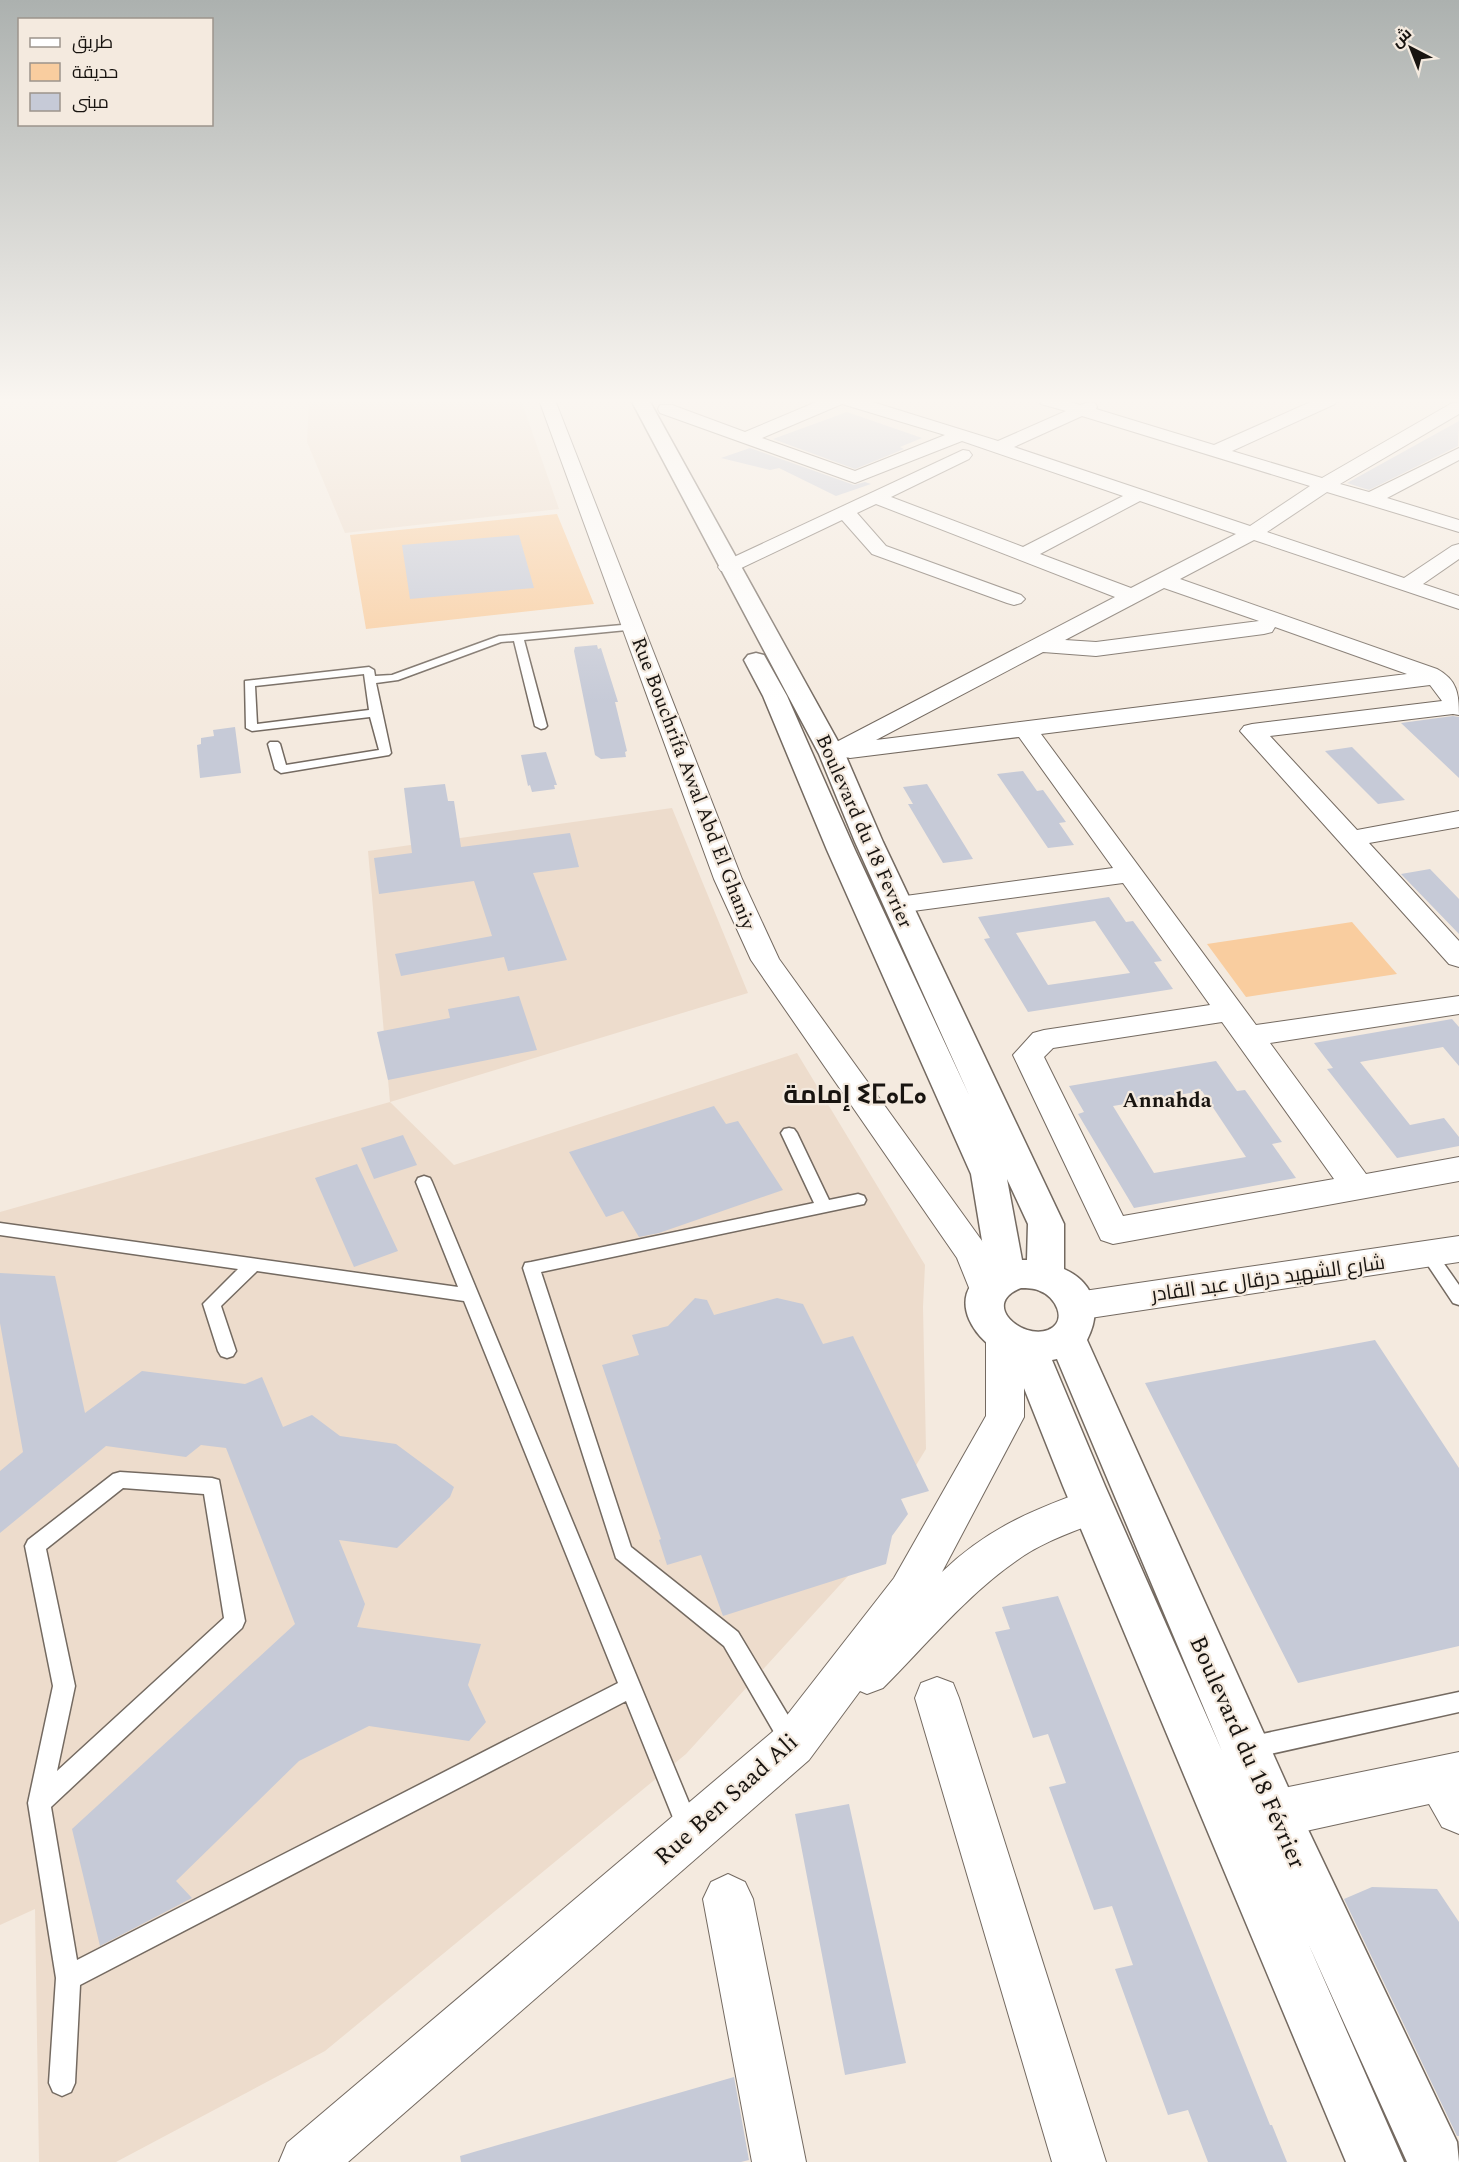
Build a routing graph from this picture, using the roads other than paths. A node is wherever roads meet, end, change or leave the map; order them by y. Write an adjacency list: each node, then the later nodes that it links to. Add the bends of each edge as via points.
1 (585, 501): 21 (street, Rue Bouchrifa Awal Abd El Ghaniy)
2 (671, 501): 33 (main road, Boulevard du 18 Fevrier, via 775,696)
3 (696, 501): 15 (main road, Boulevard du 18 Fevrier)
4 (867, 501): 10 (street)
5 (885, 501): 14 (street)
6 (1127, 501): 14 (street)
7 (1155, 501): 12 (street)
8 (1300, 501): 12 (street)
9 (1374, 501): 11 (street)
10 (845, 511): 15 (street); 19 (street, via 879,550)
11 (1459, 526)
12 (1251, 534): 16 (street); 17 (street)
13 (1459, 550): 17 (street)
14 (1024, 554): 18 (street)
15 (728, 567): 32 (main road, Boulevard du 18 Fevrier)
16 (1162, 580): 18 (street); 25 (street)
17 (1407, 585): 20 (street)
18 (1132, 596): 24 (street)
19 (1014, 599)
20 (1459, 603)
21 (633, 627): 23 (lane); 51 (street, Rue Bouchrifa Awal Abd El Ghaniy, via 728,879 765,960)
22 (1264, 627): 24 (street, via 1096,649)
23 (518, 637): 26 (lane, via 499,639 394,678); 29 (lane)
24 (1037, 645): 32 (street)
25 (1447, 676): 27 (street); 30 (street)
26 (370, 680): 28 (lane); 28 (lane, via 369,670 249,683 252,728)
27 (1458, 707): 35 (street, via 1252,731)
28 (375, 712): 31 (lane, via 385,753 281,769)
29 (541, 726)
30 (1026, 730): 32 (street); 36 (street)
31 (274, 744)
32 (832, 754): 33 (street); 37 (main road, Boulevard du 18 Fevrier)
33 (802, 757): 51 (main road, Boulevard du 18 Fevrier, via 989,1174)
34 (1459, 819): 35 (street)
35 (1350, 839): 38 (street)
36 (1131, 874): 37 (street); 40 (street)
37 (898, 905): 50 (main road, Boulevard du 18 Fevrier, via 1046,1224)
38 (1459, 958)
39 (1459, 1005): 40 (street)
40 (1239, 1023): 44 (street); 44 (street, via 1044,1040 1028,1054 1113,1231)
41 (789, 1133): 46 (lane)
42 (1459, 1169): 44 (street)
43 (424, 1182): 52 (lane)
44 (1359, 1187)
45 (858, 1200): 46 (lane)
46 (824, 1207): 60 (lane, via 531,1268 623,1552 731,1639)
47 (0, 1229): 49 (lane)
48 (1444, 1252): 53 (lane); 54 (street, شارع الشهيد درقال عبد القادر)
49 (253, 1265): 52 (lane); 55 (lane, via 212,1304)
50 (1045, 1277): 51 (main road, via 1032,1274); 54 (main road, via 1065,1289)
51 (997, 1283): 54 (main road, Boulevard du 18 Fevrier, via 983,1300 987,1321)
52 (470, 1295): 57 (lane)
53 (1459, 1298)
54 (1044, 1332): 56 (main road, Boulevard du 18 Février); 60 (street, Rue Ben Saad Ali, via 1005,1417 909,1592); 61 (main road, Boulevard du 18 Février)
55 (227, 1352)
56 (1093, 1506): 60 (street, via 1002,1546); 72 (main road, Boulevard du 18 Février)
57 (631, 1687): 65 (lane); 67 (lane)
58 (937, 1698): 71 (street)
59 (1459, 1702): 61 (lane)
60 (793, 1744): 65 (street, Rue Ben Saad Ali)
61 (1245, 1749): 64 (main road, Boulevard du 18 Février)
62 (1453, 1788): 64 (street)
63 (39, 1803): 63 (lane, via 236,1621 212,1486 120,1480 35,1546 64,1686); 67 (lane)
64 (1274, 1814): 73 (main road, Boulevard du 18 Février)
65 (690, 1832): 69 (street, Rue Ben Saad Ali)
66 (728, 1899): 70 (street)
67 (68, 1977): 68 (lane)
68 (62, 2083)
69 (306, 2162)
70 (779, 2162)
71 (1079, 2162)
72 (1375, 2162)
73 (1437, 2162)

